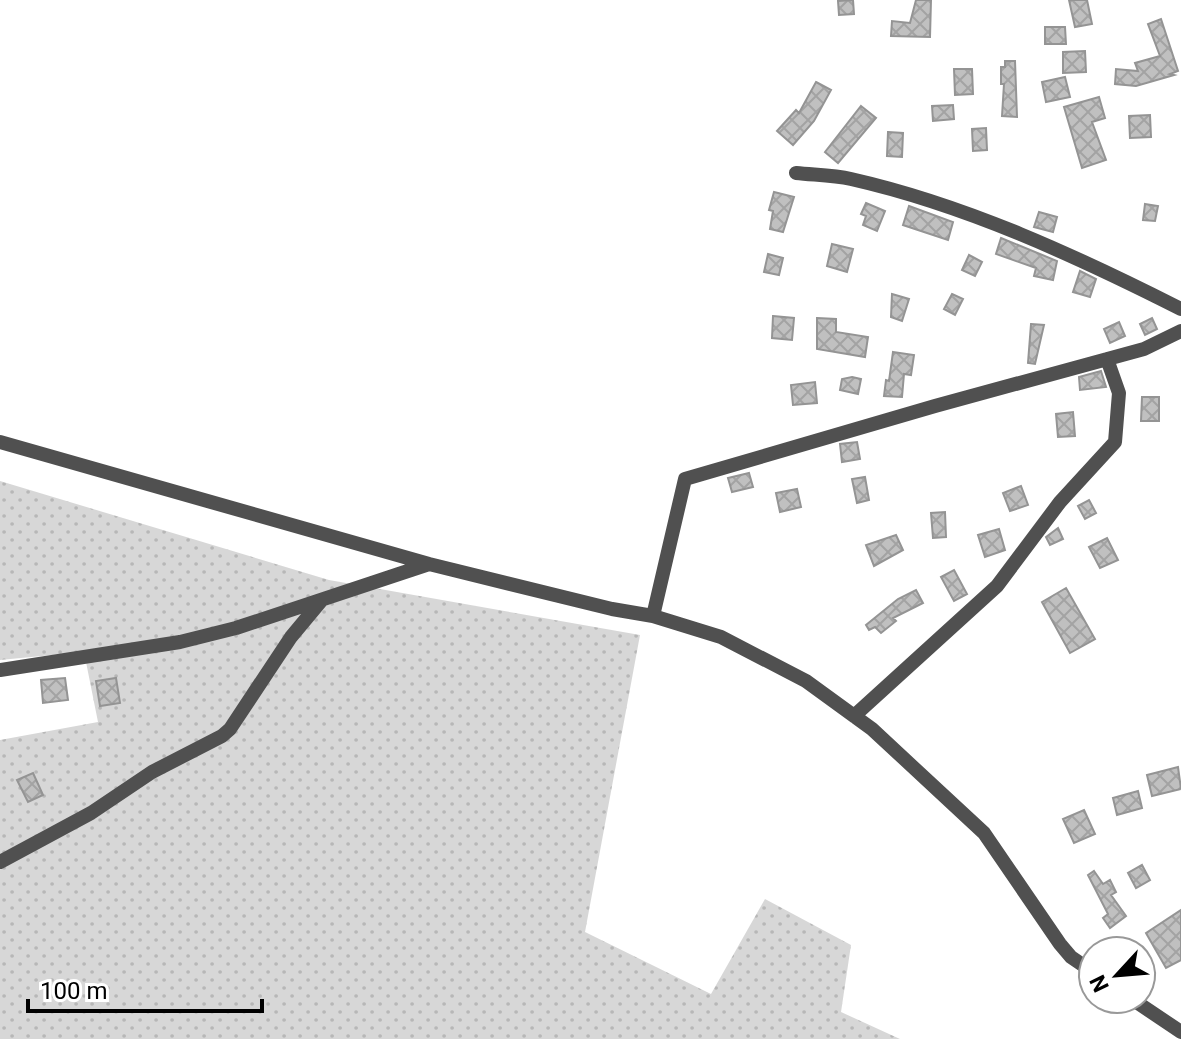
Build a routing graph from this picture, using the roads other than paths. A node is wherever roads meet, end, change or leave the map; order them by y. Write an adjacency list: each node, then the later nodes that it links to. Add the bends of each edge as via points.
1 (796, 173): 2 (street, via 848,178 973,215)
2 (1181, 309)
3 (1181, 331): 4 (street)
4 (1107, 359): 8 (street, via 685,479); 10 (street, via 1119,393 1115,442 1060,502 997,586)
5 (0, 442): 6 (street)
6 (429, 564): 7 (street); 8 (street)
7 (321, 601): 9 (street, via 180,642); 11 (street, via 222,736)
8 (653, 616): 10 (street, via 721,637 763,657)
9 (0, 670)
10 (854, 716): 12 (street, via 984,833)
11 (0, 862)
12 (1077, 961)
13 (1156, 1015): 14 (street)
14 (1181, 1032)

